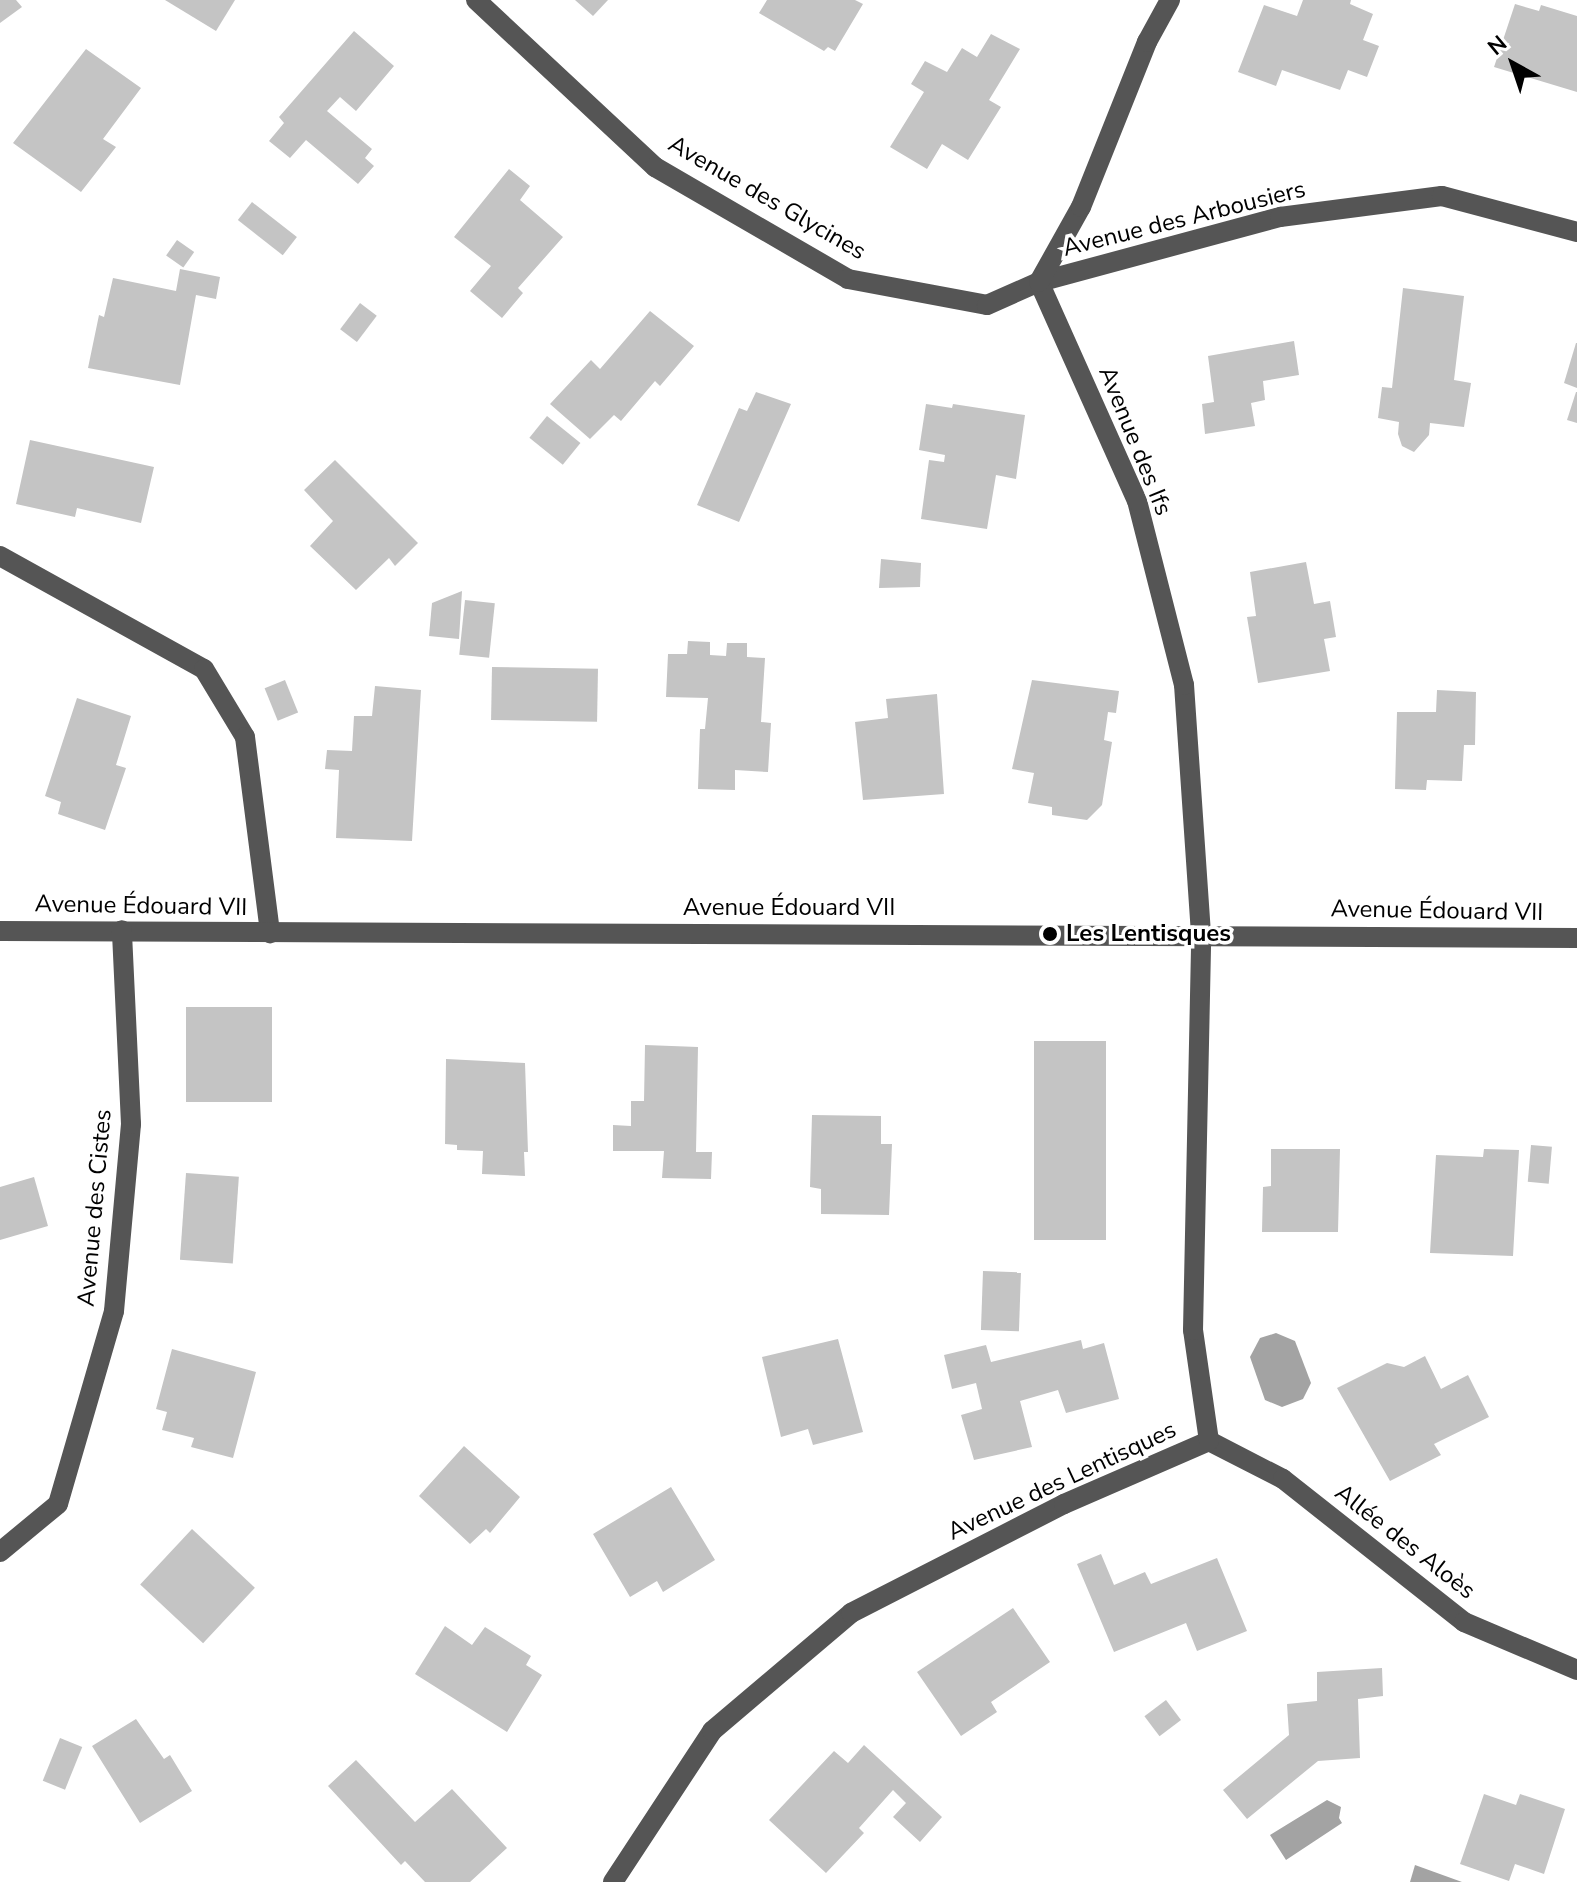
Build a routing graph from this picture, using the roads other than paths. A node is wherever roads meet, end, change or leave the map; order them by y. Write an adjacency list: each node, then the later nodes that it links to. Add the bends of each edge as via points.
1 (476, 0): 4 (street, Avenue des Glycines, via 655,167 848,279 987,305)
2 (1170, 0): 4 (street, via 1147,42 1081,207)
3 (1577, 232): 4 (street, Avenue des Arbousiers, via 1442,196 1280,217)
4 (1039, 282): 9 (street, Avenue des Ifs, via 1137,501 1184,685)
5 (0, 556): 8 (street, via 204,669 245,737)
6 (122, 930): 7 (street, Avenue Édouard VII); 8 (street, Avenue Édouard VII); 12 (street, Avenue des Cistes, via 131,1124 114,1311 58,1504)
7 (0, 931)
8 (270, 933): 9 (street, Avenue Édouard VII)
9 (1201, 934): 10 (street, Avenue Édouard VII); 11 (street, Avenue des Lentisques, via 1193,1330)
10 (1577, 938)
11 (1209, 1441): 13 (street, Allée des Aloès, via 1283,1479 1464,1622); 14 (street, Avenue des Lentisques, via 1064,1504 851,1613 712,1731)
12 (0, 1552)
13 (1577, 1670)
14 (613, 1882)

